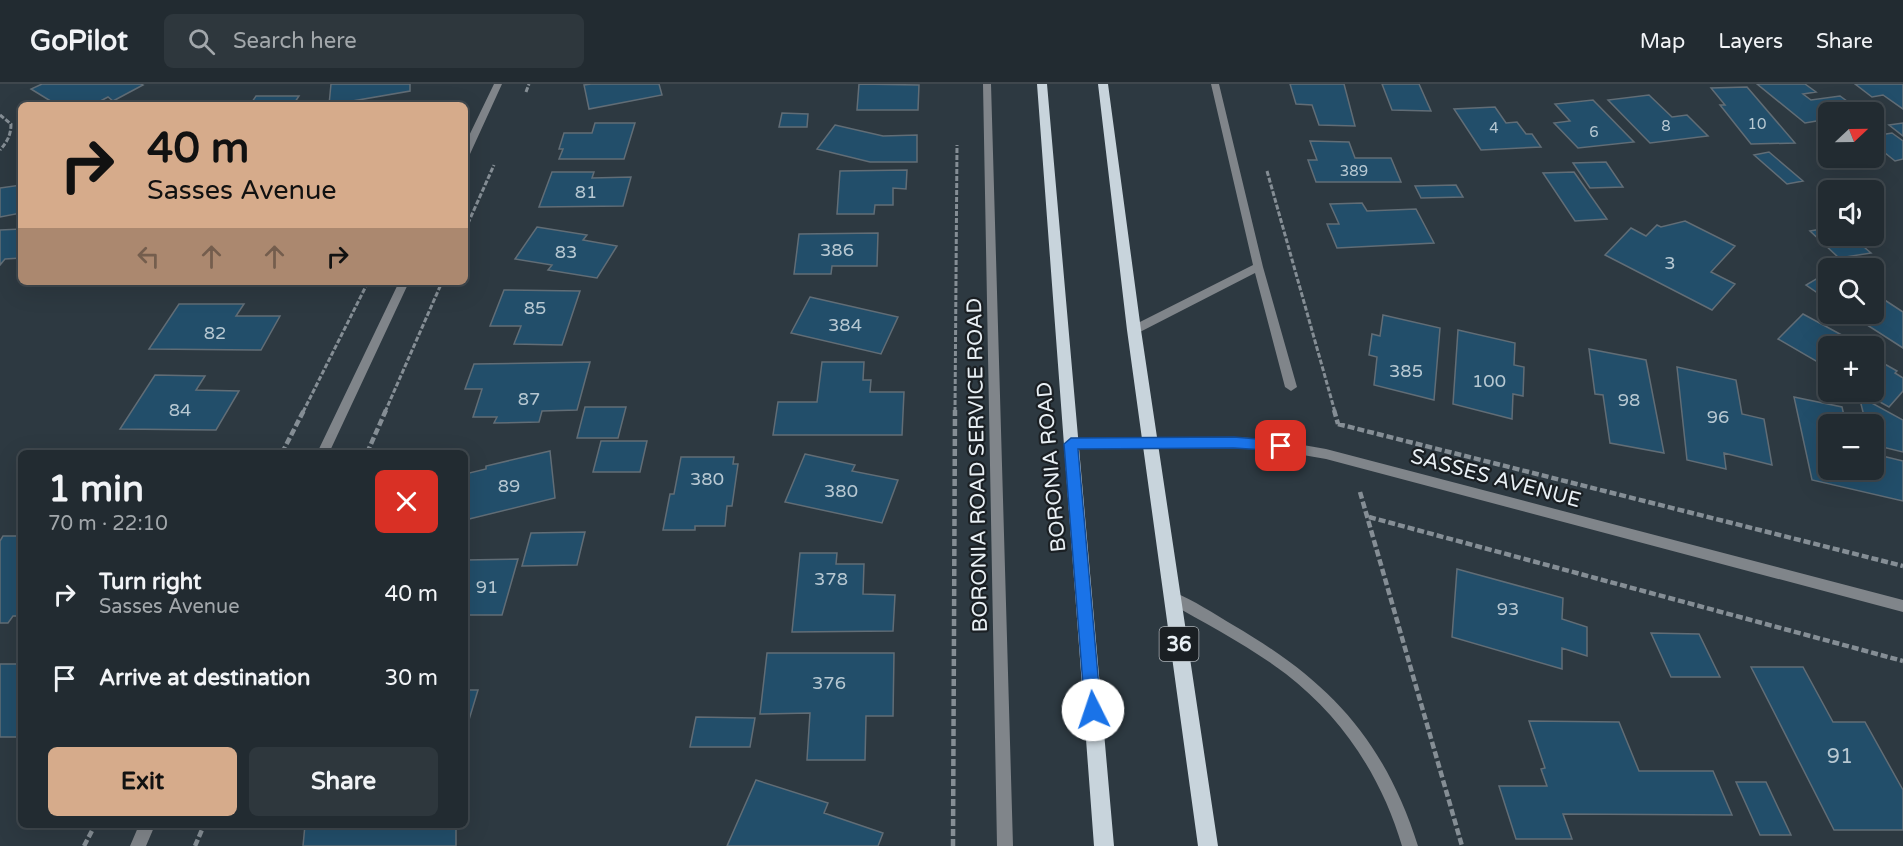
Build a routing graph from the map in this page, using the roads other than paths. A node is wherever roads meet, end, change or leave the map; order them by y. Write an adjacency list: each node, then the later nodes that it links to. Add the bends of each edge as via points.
1 (498, 84): 6 (street)
2 (987, 84): 18 (street, BORONIA ROAD SERVICE ROAD)
3 (1042, 84): 12 (main road, BORONIA ROAD)
4 (1103, 84): 9 (main road, 36)
5 (1215, 84): 7 (street)
6 (468, 148)
7 (1258, 267): 9 (street); 10 (street)
8 (403, 285): 13 (street)
9 (1134, 330): 11 (main road, 36)
10 (1291, 387)
11 (1150, 443): 12 (street, SASSES AVENUE); 14 (main road, 36); 15 (street, SASSES AVENUE, via 1268,444 1326,454)
12 (1071, 444): 19 (main road, BORONIA ROAD)
13 (324, 450)
14 (1173, 598): 20 (main road, 36); 21 (street, via 1290,669 1322,696 1350,726 1375,763 1394,799)
15 (1903, 606)
16 (146, 828): 17 (street)
17 (138, 846)
18 (1005, 846)
19 (1104, 846)
20 (1208, 846)
21 (1410, 846)

